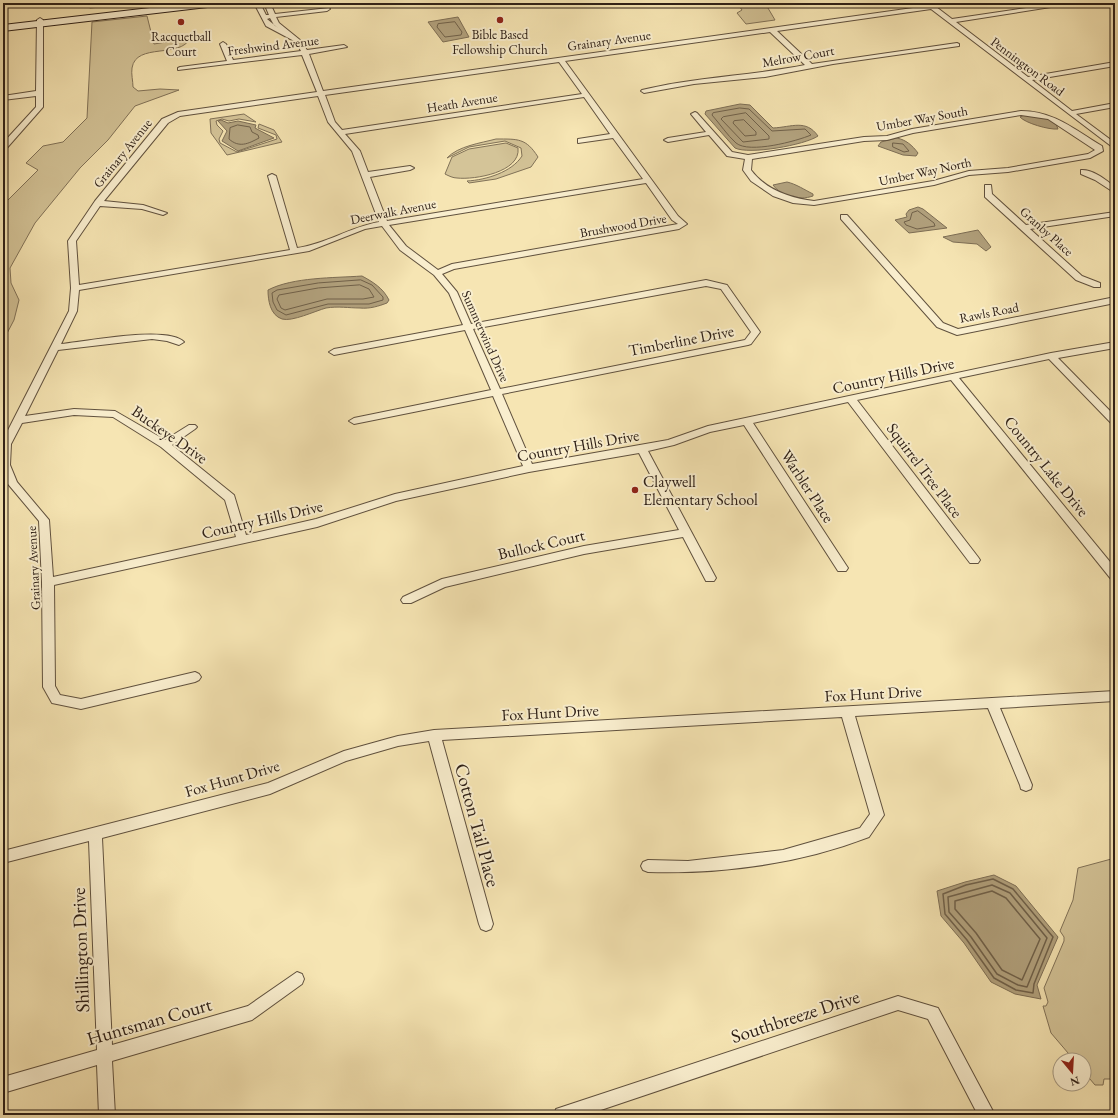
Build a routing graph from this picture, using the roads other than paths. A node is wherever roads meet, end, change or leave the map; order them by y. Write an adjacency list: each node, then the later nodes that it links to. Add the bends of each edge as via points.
1 (178, 3): 11 (main road)
2 (216, 3): 11 (main road)
3 (257, 3): 9 (street)
4 (267, 3): 8 (street, Summerwind Drive)
5 (1073, 3): 10 (street)
6 (930, 5): 10 (street, Pennington Road); 14 (street, Grainary Avenue)
7 (327, 9): 8 (street)
8 (272, 16): 9 (street); 15 (street, Summerwind Drive, via 276,24)
9 (262, 17): 15 (street, via 274,30)
10 (950, 21): 25 (street, Pennington Road)
11 (40, 22): 12 (main road); 13 (main road); 27 (street)
12 (3, 24)
13 (3, 28)
14 (772, 30): 20 (street, Grainary Avenue); 23 (street)
15 (298, 41): 19 (street, Summerwind Drive)
16 (223, 44): 21 (street)
17 (957, 45): 23 (street, Melrow Court)
18 (344, 47): 19 (street, Freshwind Avenue)
19 (305, 53): 21 (street, Freshwind Avenue); 28 (street, Summerwind Drive)
20 (560, 60): 28 (street, Grainary Avenue); 29 (street, Brushwood Drive)
21 (231, 62): 24 (street, Freshwind Avenue)
22 (1115, 64): 25 (street)
23 (810, 66): 26 (street, Melrow Court, via 771,74 694,82)
24 (180, 69)
25 (1026, 79): 32 (street, Pennington Road)
26 (644, 91)
27 (40, 93): 30 (street); 41 (street, via 39,107)
28 (321, 94): 36 (street, Summerwind Drive, via 332,122); 51 (street, Grainary Avenue, via 178,114 165,121)
29 (586, 95): 36 (street, Heath Avenue); 38 (street, Brushwood Drive)
30 (3, 98)
31 (1115, 105): 32 (street)
32 (1070, 113): 34 (street); 35 (street); 42 (street, Pennington Road)
33 (695, 114): 37 (street, Umber Way South)
34 (1043, 115): 35 (street, Umber Way South); 43 (street, Umber Way South, via 1021,113 912,131 888,138 864,139)
35 (1056, 120): 43 (street, Umber Way North, via 1096,145 1099,151 1090,156 1008,170 969,173 934,183 825,203 804,203 776,194 749,175)
36 (341, 132): 46 (street, Summerwind Drive, via 356,151)
37 (711, 133): 39 (street); 43 (street, Umber Way South, via 730,154)
38 (616, 136): 40 (street); 48 (street, Brushwood Drive)
39 (668, 140)
40 (581, 141)
41 (3, 146)
42 (1115, 147)
43 (748, 158)
44 (410, 168): 46 (street)
45 (1084, 172): 50 (street, via 1098,178)
46 (366, 175): 55 (street, Summerwind Drive)
47 (272, 176): 57 (street)
48 (648, 180): 55 (street, Deerwalk Avenue); 58 (street, Brushwood Drive, via 675,218 683,224 679,227 452,267)
49 (988, 187): 56 (street, Granby Place, via 988,195)
50 (1115, 191)
51 (98, 203): 52 (street, via 143,207); 60 (street, Grainary Avenue, via 72,241)
52 (163, 213)
53 (1115, 214): 56 (street)
54 (844, 217): 61 (street, Rawls Road, via 940,325 957,332)
55 (384, 224): 57 (street, Deerwalk Avenue, via 352,230 323,246); 58 (street, Summerwind Drive, via 403,248)
56 (1024, 228): 59 (street, Granby Place, via 1079,278)
57 (294, 251): 60 (street, Deerwalk Avenue)
58 (437, 273): 62 (street, Summerwind Drive, via 453,292)
59 (1098, 285)
60 (75, 288): 65 (street, Grainary Avenue, via 73,311)
61 (1115, 300)
62 (468, 327): 66 (street, Timberline Drive); 69 (street, Summerwind Drive); 69 (street, Timberline Drive, via 706,283 724,287 756,332 748,342)
63 (179, 342): 65 (street, via 152,336)
64 (1115, 345): 67 (street, Country Hills Drive)
65 (55, 348): 71 (street, Grainary Avenue)
66 (334, 352)
67 (1052, 356): 68 (street, Country Hills Drive); 74 (street)
68 (953, 377): 70 (street, Country Hills Drive); 83 (street, Country Lake Drive)
69 (496, 392): 72 (street, Timberline Drive); 78 (street, Summerwind Drive)
70 (851, 399): 73 (street, Country Hills Drive); 81 (street, Squirrel Tree Place)
71 (18, 420): 76 (street, Buckeye Drive, via 74,412 115,414); 85 (street, Grainary Avenue, via 6,444 5,465 13,484 44,520)
72 (354, 420)
73 (747, 421): 77 (street, Country Hills Drive); 82 (street, Warbler Place)
74 (1115, 422)
75 (192, 427): 76 (street)
76 (164, 445): 80 (street, Buckeye Drive, via 230,498)
77 (642, 449): 78 (street, Country Hills Drive); 79 (street)
78 (528, 468): 80 (street, Country Hills Drive, via 395,498 317,523)
79 (686, 533): 84 (street); 86 (street, Bullock Court, via 584,550 442,583)
80 (242, 540): 85 (street, Country Hills Drive)
81 (974, 560)
82 (842, 568)
83 (1115, 576)
84 (710, 578)
85 (48, 582): 87 (street, Grainary Avenue, via 49,687 56,699 81,704)
86 (407, 600)
87 (195, 677)
88 (1115, 696): 89 (street, Fox Hunt Drive)
89 (992, 703): 90 (street, Fox Hunt Drive); 92 (street)
90 (847, 711): 91 (street, Fox Hunt Drive); 95 (street, via 877,815 864,833 783,856 688,866)
91 (434, 735): 93 (street, Fox Hunt Drive, via 398,741 344,756 270,788); 96 (street, Cotton Tail Place)
92 (1026, 785)
93 (95, 832): 94 (street, Fox Hunt Drive); 98 (street, Shillington Drive)
94 (3, 857)
95 (648, 866)
96 (486, 924)
97 (297, 979): 98 (street, Huntsman Court, via 252,1012)
98 (104, 1054): 99 (street, Huntsman Court); 100 (street, Shillington Drive)
99 (3, 1085)
100 (107, 1115)
101 (562, 1115): 102 (street, Southbreeze Drive, via 898,1003 933,1013)
102 (987, 1115)

